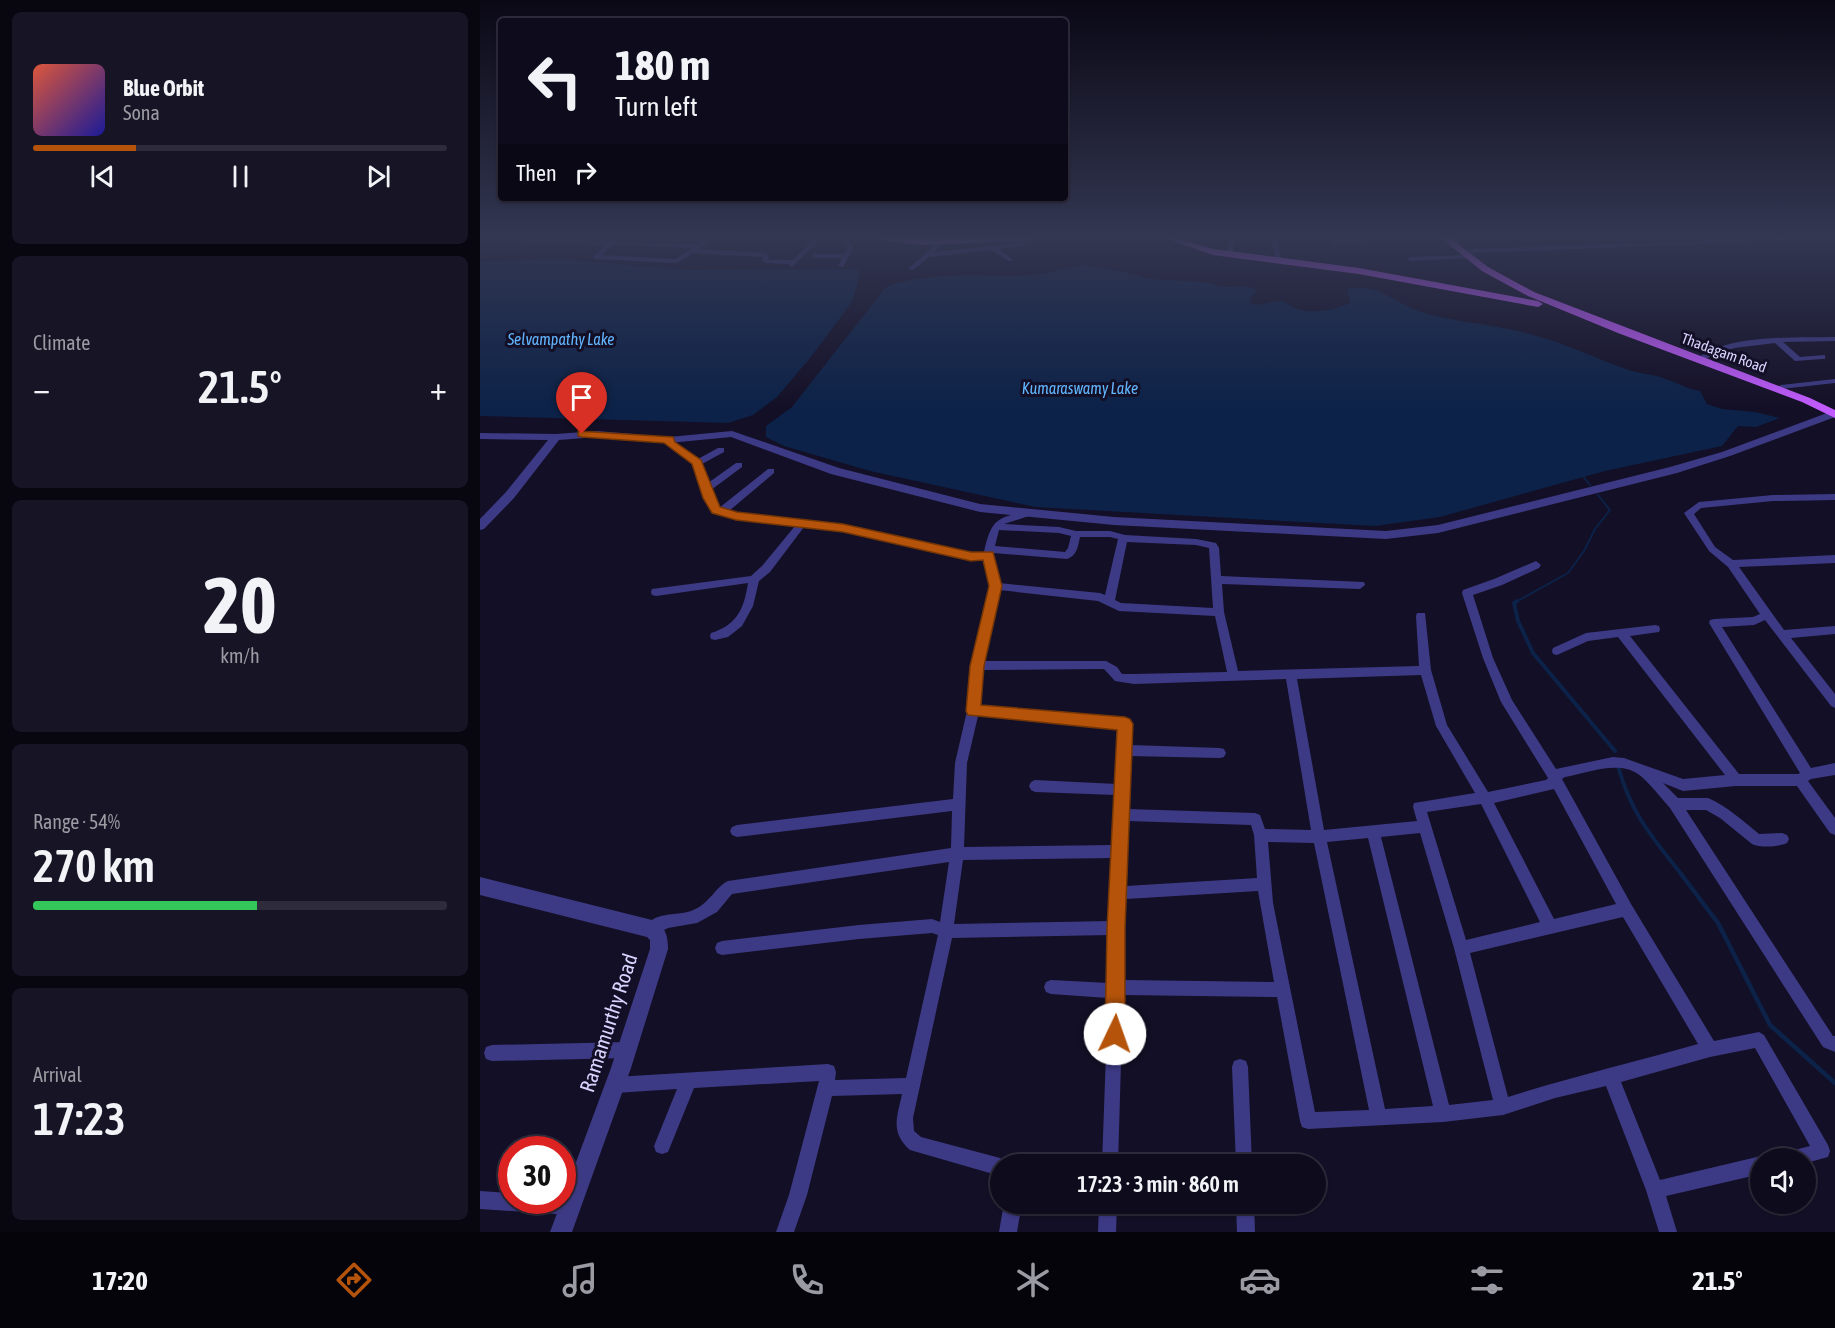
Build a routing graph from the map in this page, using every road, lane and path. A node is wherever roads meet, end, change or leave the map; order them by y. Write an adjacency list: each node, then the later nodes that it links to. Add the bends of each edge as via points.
1 (1485, 294): 3 (main road, via 1530,303)
2 (1535, 294): 3 (main road, Thadagam Road)
3 (1556, 303): 7 (main road, Thadagam Road); 10 (main road, Thadagam Road)
4 (1835, 339): 5 (street)
5 (1778, 342): 6 (street, via 1798,359); 7 (street, via 1730,346)
6 (1822, 357)
7 (1702, 358): 9 (main road, Thadagam Road)
8 (1835, 381): 9 (street)
9 (1781, 387): 10 (main road, Thadagam Road)
10 (1834, 413): 21 (street, via 1673,470 1438,529 1386,535 1138,523)
11 (480, 436): 12 (street)
12 (556, 437): 13 (street, via 597,434); 23 (street)
13 (669, 440): 15 (street); 21 (street, via 732,434 846,474 969,505)
14 (721, 450): 15 (street)
15 (697, 464): 18 (street)
16 (739, 465): 18 (street)
17 (771, 471): 20 (street)
18 (706, 489): 20 (street, via 716,510)
19 (1835, 497): 29 (street, via 1699,505 1689,513 1691,519 1712,549)
20 (722, 512): 22 (street)
21 (1029, 513): 24 (street, via 1001,521)
22 (802, 523): 27 (street, via 971,556); 31 (street)
23 (480, 526)
24 (997, 527): 25 (street); 27 (street)
25 (1076, 534): 26 (street); 27 (street, via 1073,549 1066,556)
26 (1125, 538): 32 (street, via 1213,545); 36 (street)
27 (989, 552): 34 (street)
28 (1835, 559): 29 (street)
29 (1731, 564): 38 (street)
30 (1536, 565): 57 (street, via 1467,593 1507,702)
31 (754, 579): 35 (street); 44 (street, via 752,596 739,623 724,635)
32 (1216, 580): 33 (street); 37 (street)
33 (1360, 585)
34 (995, 586): 36 (street, via 1100,597); 46 (street)
35 (656, 592)
36 (1109, 602): 37 (street, via 1119,607)
37 (1219, 612): 49 (street)
38 (1767, 615): 43 (street); 56 (street, via 1754,621 1714,623)
39 (1420, 616): 47 (street)
40 (1655, 629): 42 (street)
41 (1835, 630): 43 (street)
42 (1621, 633): 45 (street, via 1586,638); 58 (street)
43 (1782, 634): 50 (street)
44 (715, 636)
45 (1557, 651)
46 (977, 666): 49 (street, via 1106,665 1119,678 1134,679); 51 (street)
47 (1425, 670): 48 (street); 61 (street, via 1442,726)
48 (1291, 675): 49 (street); 70 (street)
49 (1234, 676)
50 (1835, 703)
51 (974, 711): 52 (street, via 1125,724); 62 (street, via 961,763)
52 (1124, 750): 53 (street); 60 (street)
53 (1220, 753)
54 (1835, 769): 56 (street)
55 (1643, 771): 57 (street, via 1613,762 1561,772); 58 (street, via 1683,785); 63 (street)
56 (1804, 777): 58 (street); 66 (street)
57 (1555, 778): 61 (street, via 1550,785); 77 (street)
58 (1736, 780)
59 (1035, 786): 60 (street)
60 (1123, 790): 64 (street)
61 (1484, 797): 65 (street, via 1419,807); 78 (street)
62 (960, 804): 67 (street); 73 (street)
63 (1675, 804): 71 (street, via 1708,804 1757,840); 87 (street, via 1828,1042)
64 (1122, 815): 69 (street, via 1255,819); 72 (street)
65 (1425, 826): 68 (street); 83 (street)
66 (1835, 829)
67 (737, 831)
68 (1373, 833): 70 (street); 98 (street)
69 (1261, 835): 70 (street); 74 (street)
70 (1318, 837): 99 (street)
71 (1782, 839)
72 (1120, 851): 73 (street); 76 (street)
73 (957, 854): 80 (street, via 728,888 712,907 692,918 667,921); 81 (street)
74 (1265, 884): 76 (street); 86 (street)
75 (480, 886): 80 (street)
76 (1118, 893): 79 (street)
77 (1626, 909): 78 (street); 88 (street)
78 (1550, 927): 83 (street)
79 (1116, 928): 81 (street); 85 (street)
80 (652, 929): 89 (street, Ramamurthy Road, via 659,937 659,949)
81 (946, 931): 82 (street, via 932,926); 95 (street)
82 (722, 948)
83 (1461, 948): 97 (street)
84 (1051, 987): 85 (street)
85 (1117, 989): 86 (street); 102 (street)
86 (1283, 990): 99 (street, via 1308,1121)
87 (1835, 1044)
88 (1710, 1049): 92 (street); 101 (street, via 1759,1040 1822,1151)
89 (627, 1050): 90 (street); 94 (street, Ramamurthy Road)
90 (492, 1053)
91 (1240, 1067): 103 (street)
92 (1611, 1077): 97 (street); 107 (street)
93 (688, 1080): 94 (street); 96 (street, via 828,1072); 100 (street)
94 (615, 1085): 106 (street, Ramamurthy Road)
95 (912, 1086): 96 (street); 104 (street, via 905,1118 906,1135 916,1144)
96 (826, 1088): 115 (street)
97 (1503, 1107): 98 (street)
98 (1443, 1114): 99 (street)
99 (1378, 1117)
100 (662, 1146)
101 (1816, 1152)
102 (1110, 1154)
103 (1244, 1154)
104 (990, 1164)
105 (1750, 1168): 107 (street)
106 (576, 1190)
107 (1655, 1190): 119 (street)
108 (480, 1200): 109 (street)
109 (498, 1201)
110 (567, 1214): 114 (street, Ramamurthy Road)
111 (1011, 1214): 116 (street)
112 (1108, 1214): 117 (street)
113 (1245, 1214): 118 (street)
114 (561, 1232)
115 (785, 1232)
116 (1008, 1232)
117 (1107, 1232)
118 (1246, 1232)
119 (1668, 1232)

